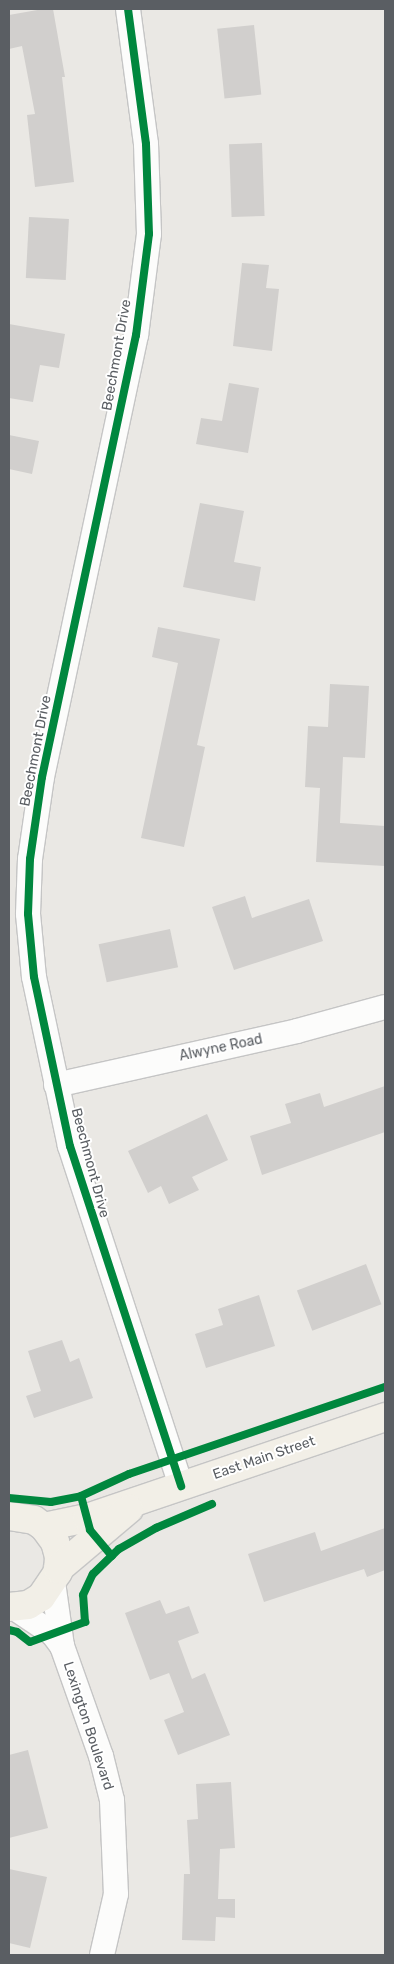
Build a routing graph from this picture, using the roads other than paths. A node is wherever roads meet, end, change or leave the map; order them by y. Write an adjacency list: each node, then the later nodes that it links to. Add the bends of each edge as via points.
1 (128, 9): 3 (street, Beechmont Drive, via 146,144 149,234 136,335 42,777 30,858 28,914 34,978)
2 (385, 1007): 3 (street, Alwyne Road, via 297,1031)
3 (56, 1085): 5 (street, Beechmont Drive, via 95,1230)
4 (385, 1417): 5 (main road, East Main Street)
5 (181, 1486): 6 (main road, East Main Street)
6 (142, 1499): 8 (main road, East Main Street, via 87,1518); 9 (main road, East Main Street)
7 (9, 1516): 8 (main road, via 34,1520)
8 (44, 1527): 9 (main road, via 55,1542)
9 (55, 1576): 10 (main road, East Main Street, via 41,1597 28,1605); 11 (street, Lexington Boulevard)
10 (11, 1607): 11 (street, Lexington Boulevard, via 53,1634)
11 (62, 1646): 12 (street, Lexington Boulevard, via 101,1756 112,1800 116,1894)
12 (102, 1955)

